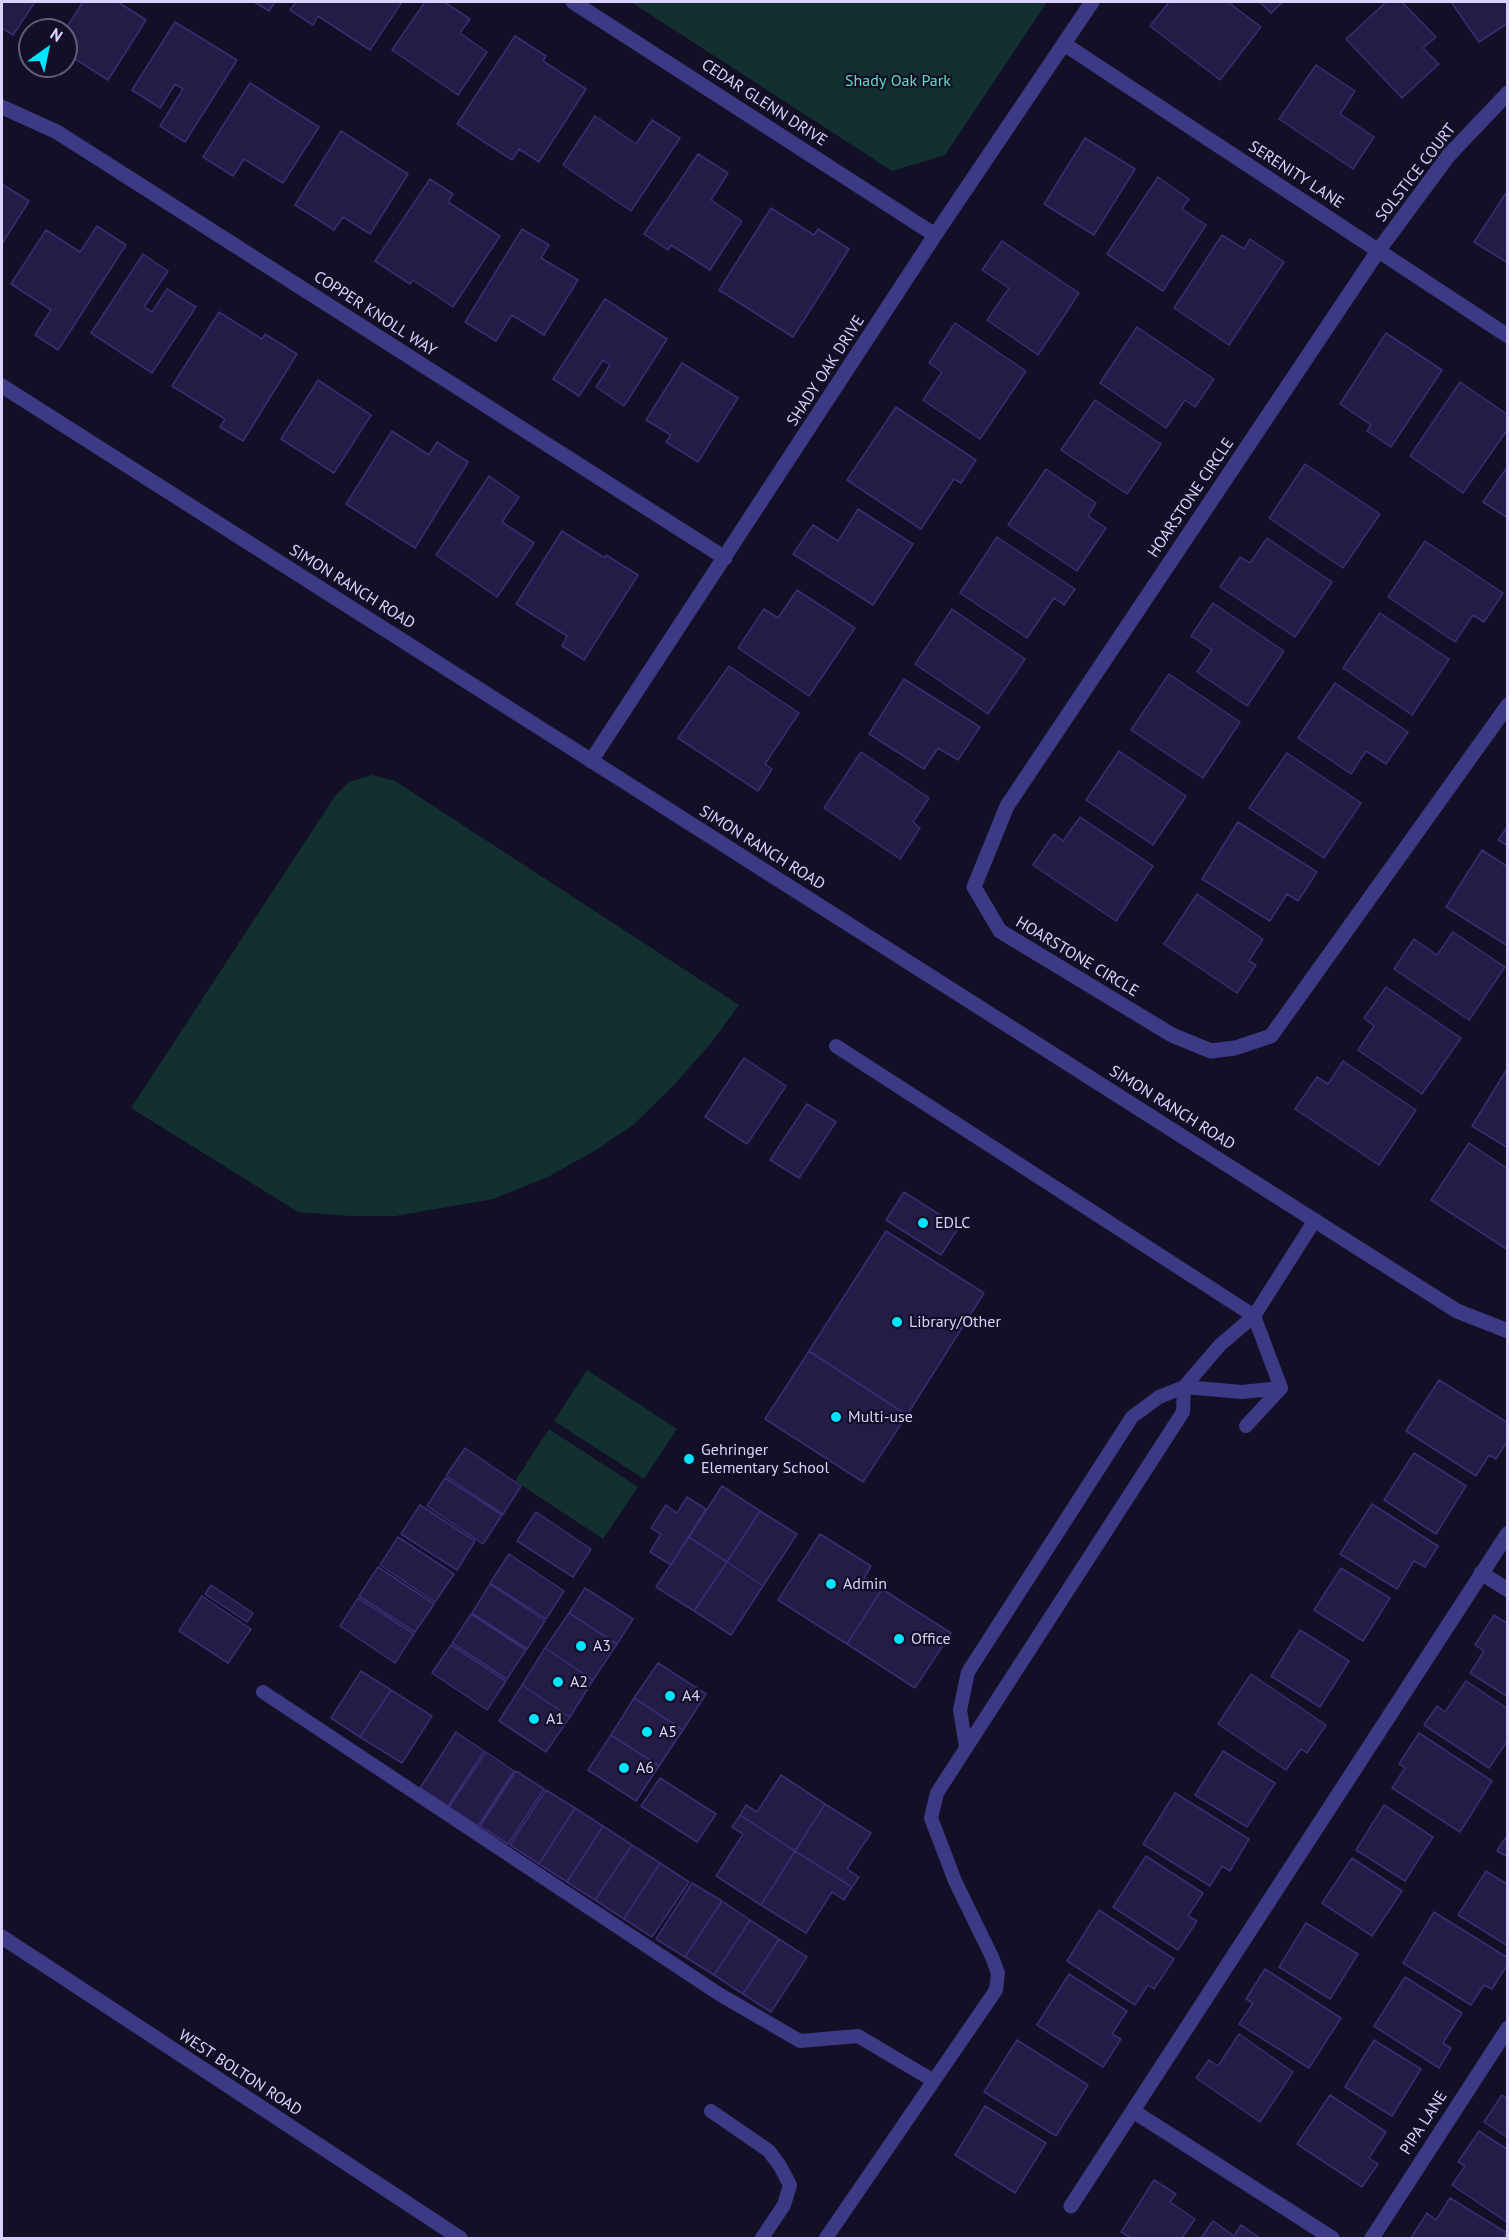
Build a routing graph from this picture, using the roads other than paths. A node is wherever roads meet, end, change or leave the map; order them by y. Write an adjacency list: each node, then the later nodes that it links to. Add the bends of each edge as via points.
1 (573, 2): 6 (street, CEDAR GLENN DRIVE)
2 (1092, 2): 3 (street, SHADY OAK DRIVE)
3 (1064, 44): 6 (street, SHADY OAK DRIVE); 7 (street, SERENITY LANE)
4 (1508, 93): 7 (street, SOLSTICE COURT, via 1449,155)
5 (2, 107): 10 (street, COPPER KNOLL WAY, via 57,132)
6 (935, 235): 10 (street, SHADY OAK DRIVE)
7 (1378, 251): 8 (street, SERENITY LANE); 11 (street, HOARSTONE CIRCLE, via 1007,806 974,887 1000,931 1172,1035 1211,1052 1271,1036)
8 (1508, 336)
9 (2, 386): 12 (street, SIMON RANCH ROAD)
10 (725, 558): 12 (street, SHADY OAK DRIVE)
11 (1508, 705)
12 (591, 761): 14 (street, SIMON RANCH ROAD)
13 (836, 1046): 15 (lane)
14 (1314, 1220): 15 (lane); 16 (street, SIMON RANCH ROAD, via 1457,1311)
15 (1254, 1316): 17 (lane, via 1220,1345); 18 (lane)
16 (1508, 1331)
17 (1184, 1387): 18 (lane, via 1242,1392); 24 (lane, via 1183,1412); 24 (lane, via 1159,1397 1132,1417 968,1672 960,1710)
18 (1281, 1388): 19 (lane)
19 (1246, 1426)
20 (1508, 1533): 21 (street)
21 (1481, 1573): 22 (street); 29 (street)
22 (1508, 1590)
23 (263, 1692): 27 (lane, via 710,1988 800,2042 858,2036)
24 (966, 1747): 27 (lane, via 937,1793 931,1818 998,1973 996,1990)
25 (2, 1937): 31 (street, WEST BOLTON ROAD)
26 (1508, 2028): 35 (street, PIPA LANE)
27 (934, 2081): 33 (lane)
28 (711, 2111): 32 (lane, via 768,2151 790,2185 784,2205)
29 (1133, 2111): 30 (street); 34 (street)
30 (1071, 2206)
31 (459, 2238)
32 (762, 2238)
33 (826, 2238)
34 (1332, 2238)
35 (1372, 2238)

